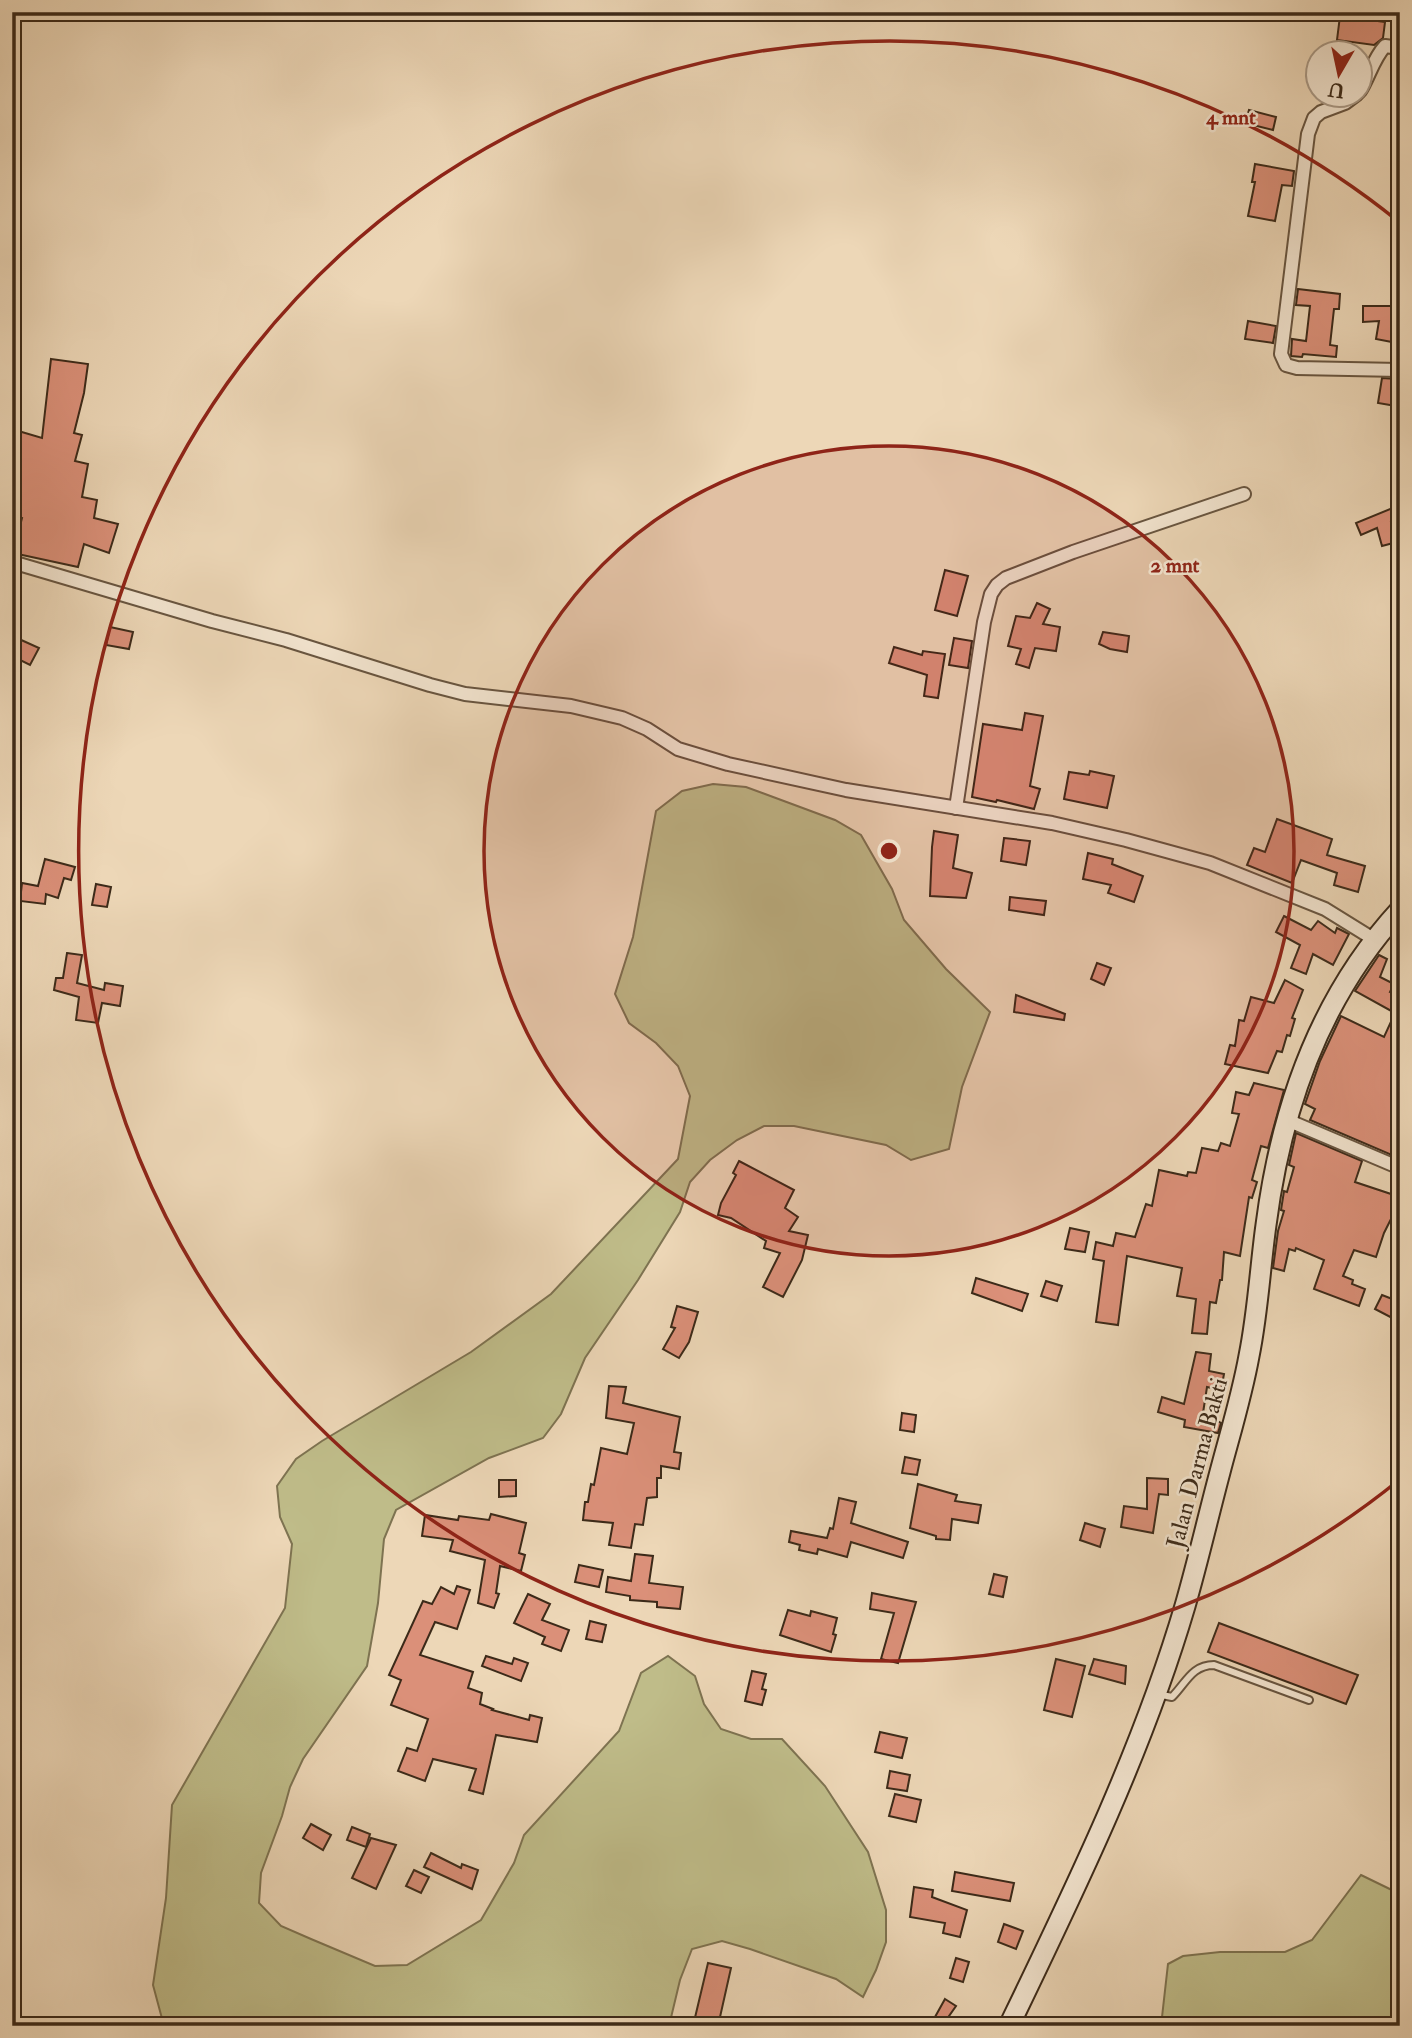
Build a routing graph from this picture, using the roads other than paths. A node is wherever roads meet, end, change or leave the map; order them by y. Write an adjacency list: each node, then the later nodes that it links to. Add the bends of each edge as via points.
1 (1400, 48): 2 (street, via 1385,46)
2 (1374, 63)
3 (1332, 108): 4 (street, via 1314,118 1308,134 1281,354 1286,365 1297,368)
4 (1400, 370)
5 (1244, 494): 7 (street, via 1073,552 997,585 984,622)
6 (12, 562): 7 (street, via 465,694 570,706 622,718 678,749 717,761 846,790)
7 (956, 808): 9 (street, via 1052,823 1209,863 1325,909)
8 (1399, 911): 9 (street, Jalan Darma Bakti)
9 (1375, 940): 10 (street, Jalan Darma Bakti, via 1328,1011)
10 (1287, 1119): 11 (street); 12 (street, Jalan Darma Bakti, via 1240,1398 1185,1605)
11 (1400, 1168)
12 (1156, 1694): 13 (lane, via 1171,1697 1196,1670 1214,1665); 14 (street, Jalan Darma Bakti, via 1117,1794)
13 (1309, 1700)
14 (1009, 2026)

